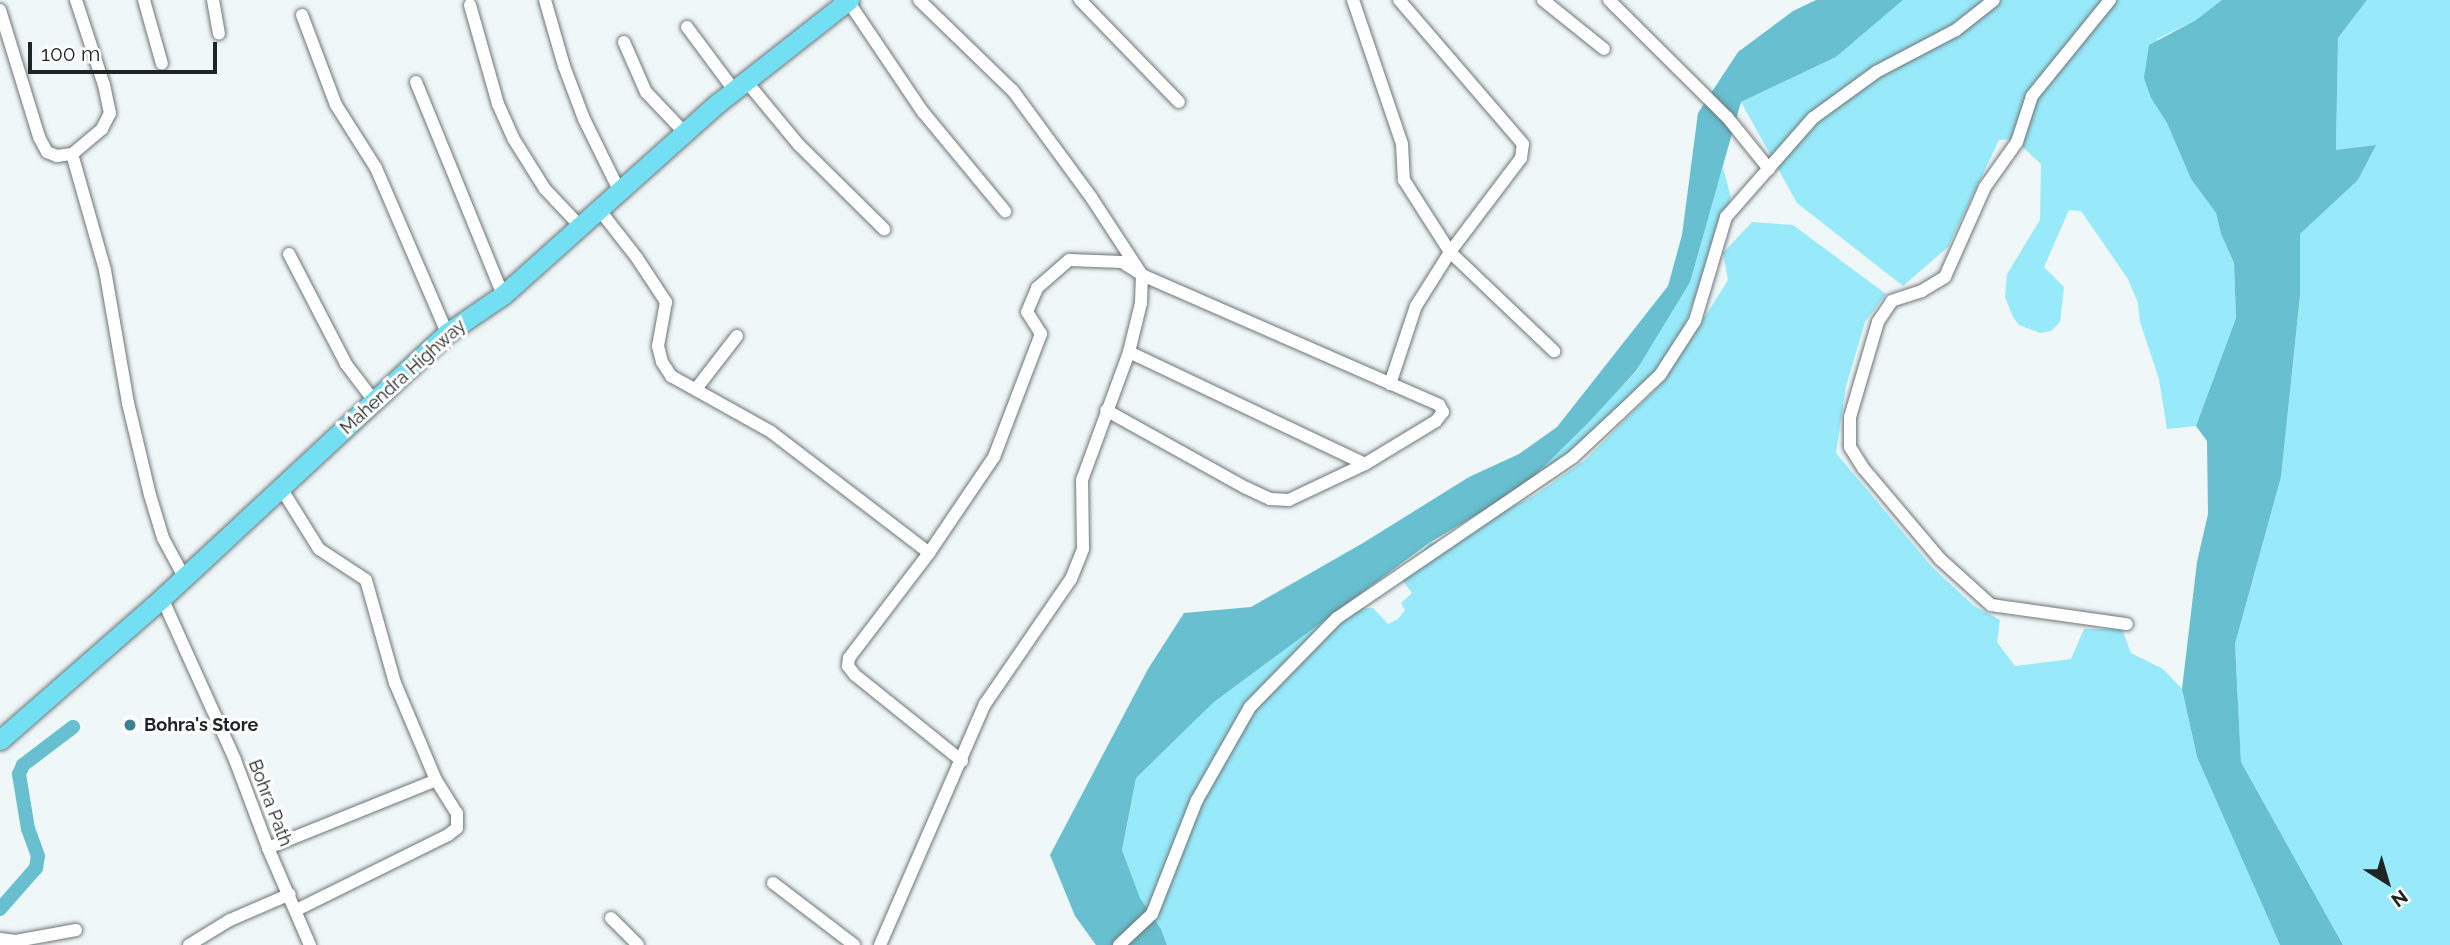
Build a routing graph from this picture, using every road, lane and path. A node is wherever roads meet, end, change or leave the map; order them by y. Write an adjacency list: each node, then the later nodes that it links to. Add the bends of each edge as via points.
1 (76, 0): 26 (street, via 110,113 102,129)
2 (144, 0): 21 (street)
3 (213, 0): 18 (street)
4 (545, 0): 28 (street, via 584,119)
5 (848, 0): 23 (highway, Mahendra Highway); 30 (street, via 923,112)
6 (919, 0): 35 (street, via 1013,91)
7 (1080, 0): 24 (street)
8 (1353, 0): 33 (street, via 1402,144 1405,180)
9 (1399, 0): 33 (street, via 1523,144 1521,158)
10 (1543, 0): 20 (street)
11 (1609, 0): 27 (street, via 1727,117)
12 (1994, 0): 27 (street, via 1956,30 1847,91 1813,118)
13 (2110, 0): 50 (street, via 2032,96 2017,142 1985,187 1945,277 1892,301 1878,322 1850,417 1850,447 1940,559 1991,605)
14 (470, 5): 31 (street, via 498,104 513,138 545,189)
15 (0, 10): 26 (street, via 39,137 47,152)
16 (302, 15): 37 (street, via 336,105 376,168)
17 (687, 27): 23 (street)
18 (219, 33)
19 (624, 42): 25 (street, via 646,92)
20 (1604, 49)
21 (162, 64)
22 (416, 82): 36 (street)
23 (740, 85): 25 (highway, Mahendra Highway); 32 (street)
24 (1179, 102)
25 (684, 132): 28 (highway, Mahendra Highway)
26 (72, 154): 48 (street, via 105,270 128,403 150,495 163,538)
27 (1769, 169): 66 (street, via 1726,217 1695,321 1660,375 1573,457 1337,618 1250,707 1198,800 1152,914)
28 (619, 190): 29 (highway, Mahendra Highway)
29 (598, 208): 31 (highway, Mahendra Highway); 42 (street, via 666,302 658,346 662,362 671,376)
30 (1006, 211)
31 (579, 225): 36 (highway, Mahendra Highway)
32 (884, 229)
33 (1450, 252): 39 (street); 41 (street, via 1416,306)
34 (289, 254): 43 (street, via 346,364)
35 (1142, 275): 40 (street, via 1141,303); 41 (street); 47 (street, via 1122,262 1069,260 1037,288 1027,312 1041,334 994,457)
36 (503, 295): 37 (highway, Mahendra Highway)
37 (447, 333): 43 (highway, Mahendra Highway)
38 (737, 336): 42 (street)
39 (1553, 351)
40 (1129, 352): 44 (street); 45 (street)
41 (1390, 384): 45 (street, via 1438,405 1443,412 1436,421)
42 (695, 389): 47 (street, via 771,432)
43 (374, 401): 46 (highway, Mahendra Highway)
44 (1106, 411): 45 (street, via 1270,499 1289,500); 52 (street, via 1082,480 1083,549 1071,579 985,704)
45 (1365, 464)
46 (281, 488): 48 (highway, Mahendra Highway); 53 (street, via 318,550 366,580 395,683)
47 (929, 553): 52 (street, via 849,658 848,666)
48 (184, 576): 49 (highway, Mahendra Highway)
49 (162, 598): 51 (highway, Mahendra Highway); 54 (street, Bohra Path, via 235,760)
50 (2127, 624)
51 (0, 740)
52 (962, 761): 65 (street)
53 (436, 780): 54 (street); 57 (street, via 457,814 457,828)
54 (268, 848): 56 (street, Bohra Path)
55 (773, 883): 64 (street)
56 (290, 894): 57 (street, Bohra Path); 61 (street, via 230,920)
57 (296, 910): 62 (street, Bohra Path)
58 (611, 918): 63 (street)
59 (76, 930): 60 (street, via 16,941)
60 (0, 939)
61 (189, 945)
62 (310, 945)
63 (638, 945)
64 (854, 945)
65 (881, 945)
66 (1119, 945)

